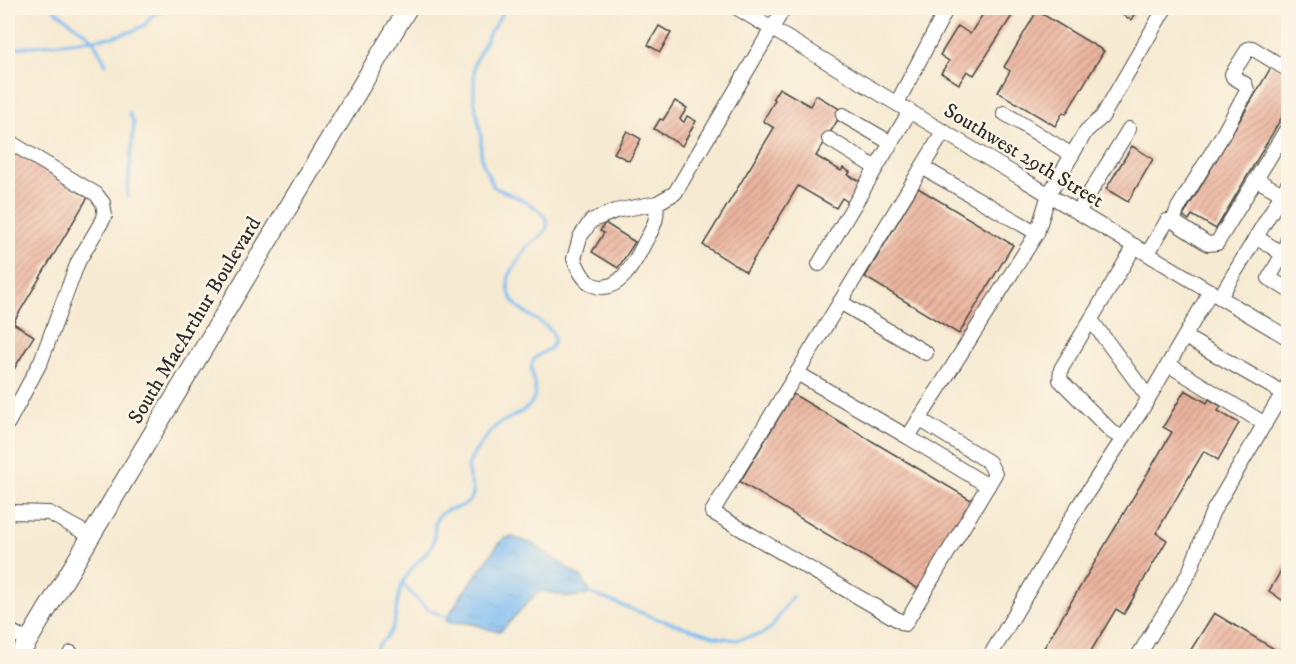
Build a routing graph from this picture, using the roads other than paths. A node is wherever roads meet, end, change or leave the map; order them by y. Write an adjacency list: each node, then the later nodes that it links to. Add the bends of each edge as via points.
1 (408, 8): 52 (main road, South MacArthur Boulevard)
2 (737, 8): 6 (street, Southwest 29th Street)
3 (784, 8): 6 (street)
4 (947, 8): 8 (street)
5 (1165, 8): 18 (street, via 1102,117 1086,130)
6 (772, 28): 8 (street, Southwest 29th Street); 24 (street, via 675,194)
7 (1288, 70): 26 (street, via 1248,49 1232,74 1247,90)
8 (897, 103): 9 (street, Southwest 29th Street)
9 (910, 111): 14 (street, Southwest 29th Street); 17 (street)
10 (1004, 113): 18 (street)
11 (843, 115): 17 (street)
12 (1288, 127): 21 (street)
13 (1129, 129): 25 (street)
14 (944, 131): 19 (street); 23 (street, Southwest 29th Street)
15 (829, 139): 20 (street)
16 (8, 141): 46 (street, via 96,194 103,203 105,216 78,262 41,361)
17 (891, 143): 20 (street)
18 (1072, 155): 23 (street)
19 (922, 167): 27 (street); 36 (street)
20 (876, 168): 33 (street)
21 (1257, 180): 22 (street); 26 (street, via 1217,243 1208,244)
22 (1287, 192): 28 (street)
23 (1049, 194): 25 (street, Southwest 29th Street); 27 (street)
24 (657, 203): 24 (street, via 615,211 591,221 580,237 574,259 593,285 607,287 633,265 656,218)
25 (1078, 212): 30 (street, Southwest 29th Street)
26 (1173, 221): 31 (street, via 1167,221)
27 (1037, 233): 45 (street)
28 (1256, 237): 32 (street); 35 (street)
29 (1288, 239): 32 (street)
30 (1135, 246): 31 (street, Southwest 29th Street); 37 (street)
31 (1148, 254): 35 (street, Southwest 29th Street)
32 (1283, 254): 34 (street, via 1269,278)
33 (819, 264)
34 (1288, 290)
35 (1216, 294): 38 (street); 39 (street, Southwest 29th Street)
36 (840, 302): 40 (street); 42 (street)
37 (1091, 320): 44 (street); 49 (street, via 1061,369 1060,380 1112,432)
38 (1185, 337): 41 (street); 43 (street)
39 (1288, 338)
40 (926, 353)
41 (1169, 364): 44 (street); 47 (street)
42 (797, 372): 48 (street); 50 (street, via 712,512 905,624)
43 (1286, 388): 47 (street)
44 (1148, 398): 49 (street)
45 (919, 419): 48 (street); 50 (street, via 988,462 995,474)
46 (8, 423)
47 (1265, 424): 56 (street, via 1212,513 1188,573)
48 (908, 437): 50 (street)
49 (1123, 438): 55 (street)
50 (988, 486)
51 (8, 515): 52 (street, via 49,513)
52 (91, 536): 54 (main road, South MacArthur Boulevard)
53 (8, 629): 54 (street)
54 (23, 649)
55 (990, 657)
56 (1138, 657)

